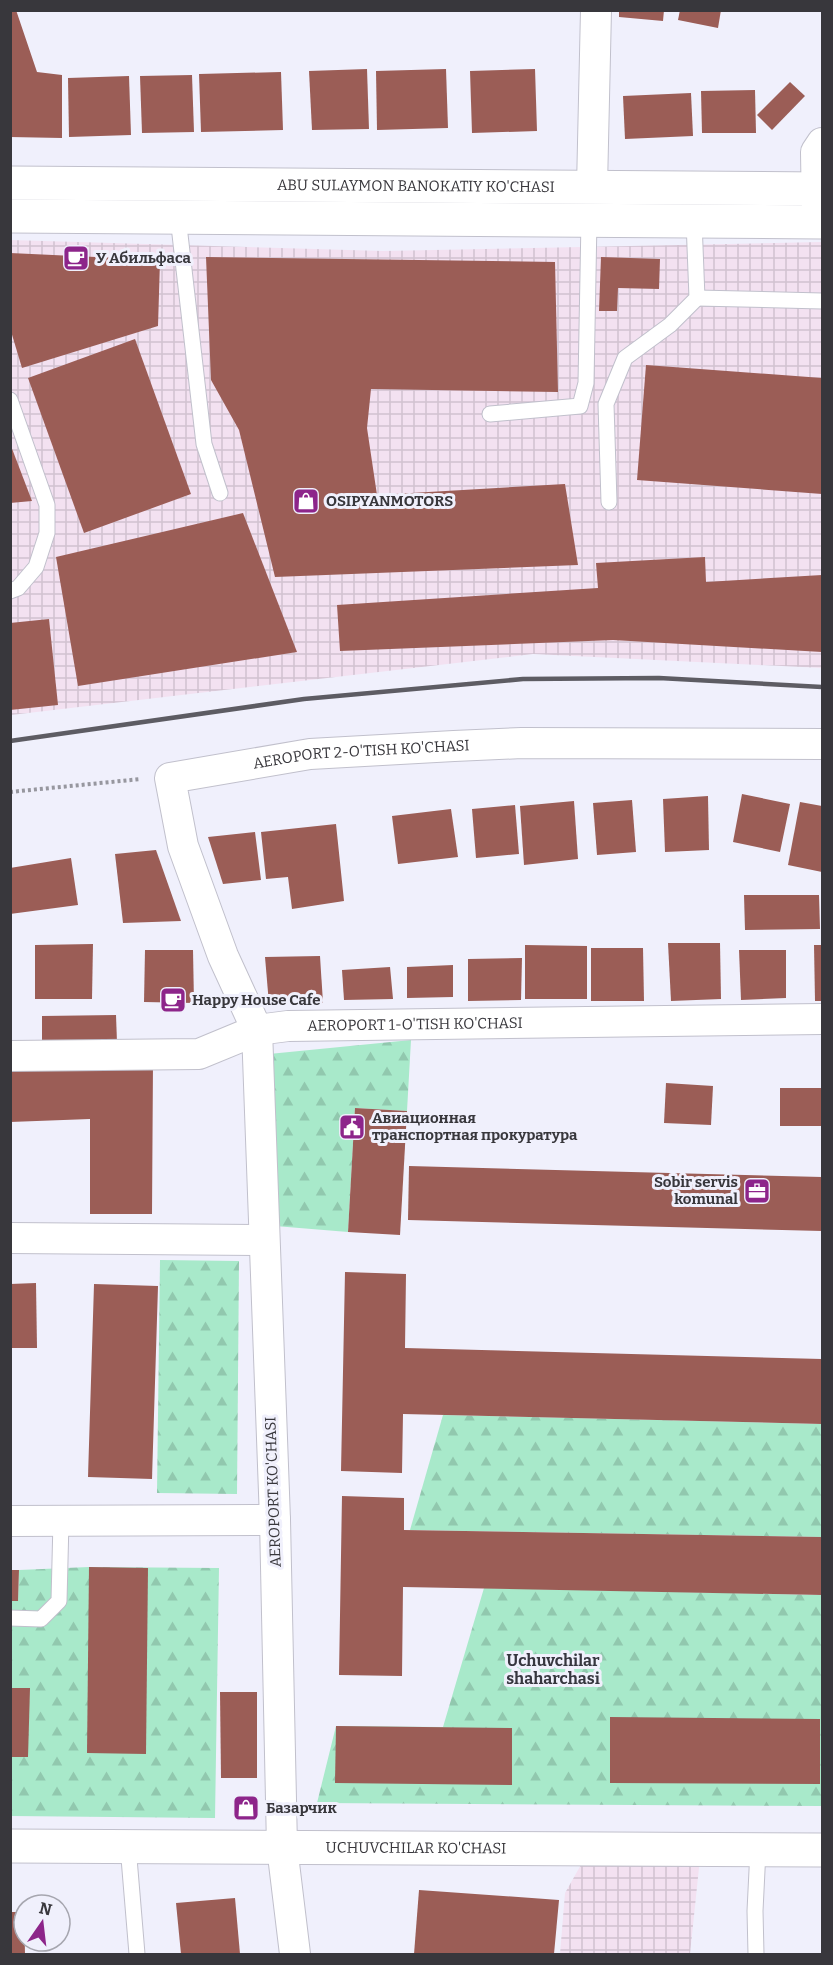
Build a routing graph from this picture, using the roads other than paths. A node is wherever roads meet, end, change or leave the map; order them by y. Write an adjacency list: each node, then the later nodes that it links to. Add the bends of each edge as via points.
1 (596, 10): 4 (street)
2 (822, 143): 5 (street, via 816,152)
3 (10, 183): 4 (main road, ABU SULAYMON BANOKATIY KO'CHASI)
4 (592, 187): 5 (main road, ABU SULAYMON BANOKATIY KO'CHASI)
5 (819, 189): 10 (street)
6 (10, 216): 7 (main road)
7 (178, 217): 8 (main road); 15 (lane, via 204,444)
8 (589, 220): 9 (main road); 14 (lane, via 586,383 580,406)
9 (694, 221): 10 (main road); 11 (lane)
10 (820, 222)
11 (697, 298): 12 (lane); 16 (lane, via 625,358 606,404)
12 (822, 301)
13 (10, 400): 17 (lane, via 47,505 47,533 36,567 18,588)
14 (490, 414)
15 (220, 493)
16 (609, 502)
17 (10, 591)
18 (822, 744): 20 (street, AEROPORT 2-O'TISH KO'CHASI, via 522,743 310,753 170,778 183,846 223,956)
19 (822, 1019): 20 (street, AEROPORT 1-O'TISH KO'CHASI, via 288,1026)
20 (257, 1030): 21 (street, AEROPORT 1-O'TISH KO'CHASI, via 199,1054); 23 (street, AEROPORT KO'CHASI)
21 (10, 1056)
22 (10, 1238): 23 (street)
23 (264, 1240): 24 (street, AEROPORT KO'CHASI)
24 (275, 1520): 26 (street); 30 (street, AEROPORT KO'CHASI)
25 (10, 1521): 26 (street)
26 (61, 1521): 27 (lane, via 59,1601 41,1619)
27 (10, 1618)
28 (10, 1846): 29 (main road, UCHUVCHILAR KO'CHASI)
29 (128, 1846): 30 (main road, UCHUVCHILAR KO'CHASI); 33 (lane)
30 (282, 1847): 31 (main road, UCHUVCHILAR KO'CHASI); 34 (street, AEROPORT KO'CHASI)
31 (758, 1850): 32 (main road, UCHUVCHILAR KO'CHASI); 35 (lane)
32 (822, 1850)
33 (137, 1954)
34 (295, 1954)
35 (756, 1954)

